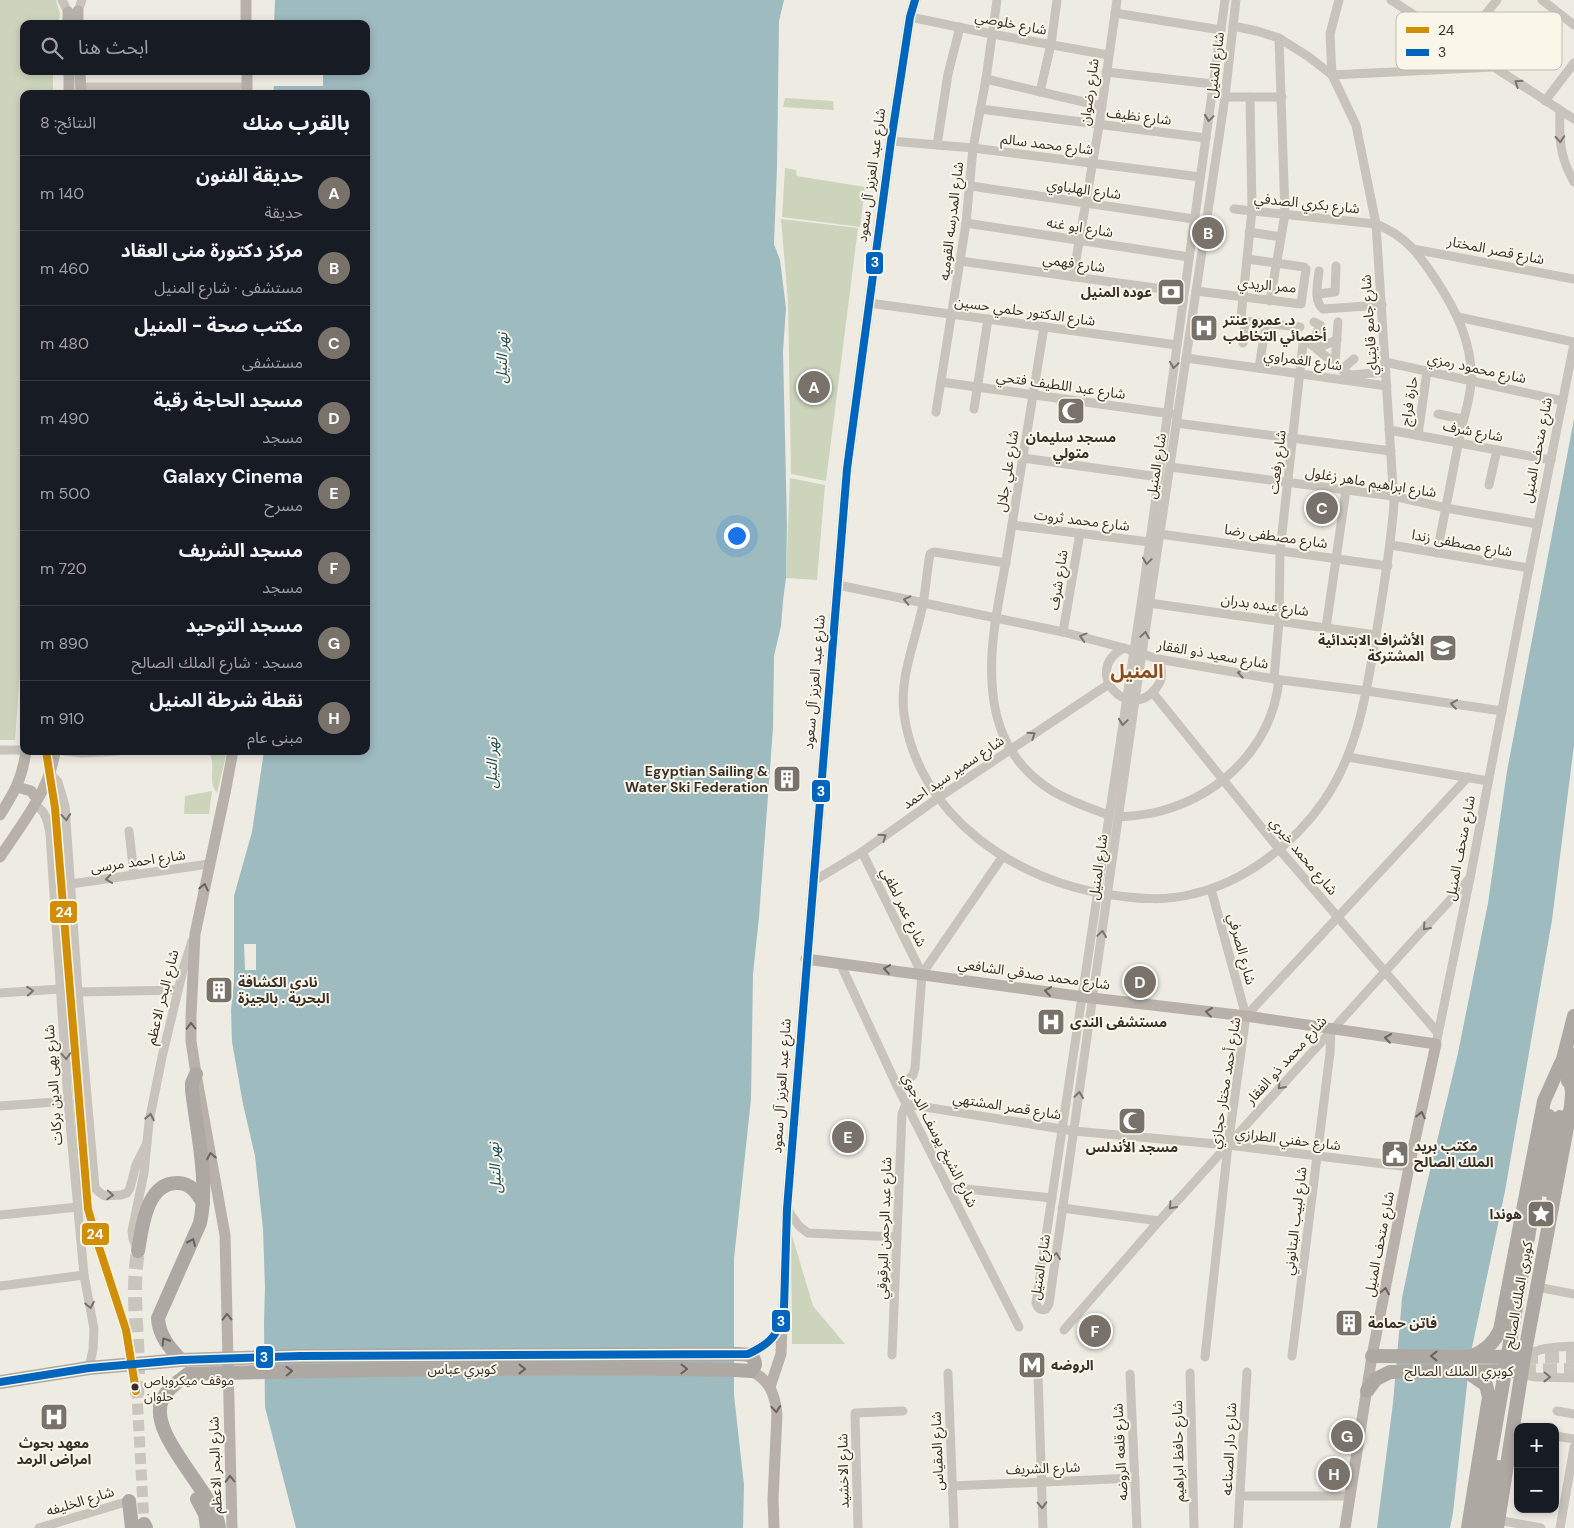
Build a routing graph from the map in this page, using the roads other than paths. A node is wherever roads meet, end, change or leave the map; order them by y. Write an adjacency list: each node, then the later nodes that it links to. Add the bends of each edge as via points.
1 (62, 0): 14 (street)
2 (82, 0): 14 (street)
3 (246, 0): 23 (main road)
4 (914, 0): 20 (main road, شارع عبد العزيز آل سعود)
5 (997, 0): 28 (street, شارع المدرسه القوميه)
6 (1057, 0): 30 (street)
7 (1117, 0): 18 (street, شارع رضوان)
8 (1225, 0): 27 (street, شارع المنيل)
9 (1236, 0): 25 (street, شارع المنيل)
10 (1339, 0): 39 (street, via 1330,34)
11 (1391, 0): 15 (street)
12 (1497, 0): 16 (street)
13 (1542, 0): 17 (street)
14 (73, 11): 21 (main road); 22 (main road)
15 (1409, 12)
16 (1487, 12)
17 (1557, 12)
18 (1115, 13): 27 (street); 31 (street, شارع رضوان)
19 (1562, 16): 24 (street)
20 (910, 17): 26 (street, شارع خلوصي); 56 (main road, شارع عبد العزيز آل سعود)
21 (70, 20)
22 (76, 20)
23 (246, 20)
24 (1574, 25)
25 (1233, 26): 29 (street, شارع جامع قايتباي); 46 (street, شارع المنيل)
26 (960, 27): 28 (street, شارع خلوصي); 57 (street, via 948,74)
27 (1221, 30): 41 (street, شارع المنيل)
28 (992, 34): 30 (street, شارع خلوصي); 40 (street, شارع المدرسه القوميه)
29 (1279, 38): 39 (street, شارع جامع قايتباي); 48 (street)
30 (1051, 44): 31 (street, شارع خلوصي); 45 (street)
31 (1108, 55): 35 (street, شارع رضوان)
32 (1574, 63): 49 (street)
33 (1433, 70): 39 (street)
34 (1498, 70): 49 (street, one-way to 34)
35 (1106, 72): 41 (street); 50 (street, شارع رضوان)
36 (69, 75): 42 (main road)
37 (80, 75): 43 (main road)
38 (247, 75): 44 (main road)
39 (1332, 75): 70 (street, شارع جامع قايتباي, via 1356,125)
40 (986, 80): 45 (street); 51 (street, شارع المدرسه القوميه)
41 (1213, 84): 55 (street, شارع المنيل, one-way to 55)
42 (70, 90)
43 (81, 90): 44 (street)
44 (247, 90)
45 (1040, 92): 50 (street)
46 (1225, 97): 47 (street); 83 (street, شارع المنيل)
47 (1250, 97): 48 (street); 66 (street)
48 (1282, 97): 67 (street)
49 (1545, 102): 52 (street)
50 (1101, 106): 54 (street, شارع رضوان)
51 (980, 110): 54 (street, شارع نظيف); 58 (street, شارع المدرسه القوميه)
52 (1560, 112): 53 (street); 60 (street, one-way to 60, via 1560,139)
53 (1574, 119)
54 (1099, 126): 55 (street, شارع نظيف); 59 (street, شارع رضوان)
55 (1206, 138): 61 (street, شارع المنيل)
56 (891, 141): 57 (street, شارع محمد سالم); 88 (main road, شارع عبد العزيز آل سعود)
57 (937, 145): 58 (street, شارع محمد سالم)
58 (973, 148): 59 (street, شارع محمد سالم); 63 (street, شارع المدرسه القوميه)
59 (1092, 163): 61 (street, شارع محمد سالم); 64 (street, شارع رضوان)
60 (1569, 165): 62 (street)
61 (1200, 177): 68 (street, شارع المنيل)
62 (1574, 182)
63 (971, 186): 64 (street, شارع الهلباوي); 69 (street, شارع المدرسه القوميه)
64 (1086, 203): 68 (street, شارع الهلباوي); 73 (street, شارع رضوان)
65 (1234, 209): 66 (street, شارع بكري الصدفي)
66 (1252, 210): 67 (street, شارع بكري الصدفي); 71 (street)
67 (1285, 214): 70 (street, شارع بكري الصدفي); 72 (street)
68 (1194, 219): 75 (street, شارع المنيل)
69 (966, 223): 73 (street, شارع ابو غنه); 77 (street, شارع المدرسه القوميه)
70 (1376, 224): 74 (street, via 1396,234); 89 (street, شارع جامع قايتباي)
71 (1249, 232): 72 (street); 76 (street)
72 (1281, 236): 78 (street)
73 (1079, 241): 75 (street, شارع ابو غنه); 81 (street, شارع رضوان)
74 (1414, 249): 82 (street, شارع قصر المختار); 91 (street)
75 (1189, 258): 84 (street, شارع المنيل)
76 (1247, 259): 78 (street, ممر الريدي); 86 (street)
77 (960, 261): 81 (street, شارع فهمي); 90 (street, شارع المدرسه القوميه)
78 (1276, 263): 87 (street); 87 (street, ممر الريدي, via 1305,267 1302,302)
79 (1336, 266): 85 (street, via 1335,292)
80 (1319, 271): 85 (street)
81 (1073, 276): 84 (street, شارع فهمي)
82 (1574, 279)
83 (1196, 291): 86 (street, ممر الريدي); 104 (street, شارع المنيل)
84 (1184, 292): 102 (street, شارع المنيل)
85 (1317, 294): 89 (street, via 1319,305 1327,310)
86 (1242, 297): 87 (street, ممر الريدي); 93 (street, via 1241,318)
87 (1270, 301)
88 (868, 303): 90 (street, شارع الدكتور حلمي حسين); 150 (main road, شارع عبد العزيز آل سعود, via 847,469)
89 (1382, 305): 107 (street, شارع جامع قايتباي)
90 (952, 314): 92 (street, شارع الدكتور حلمي حسين); 112 (street, شارع المدرسه القوميه)
91 (1458, 317): 101 (street); 111 (street, via 1468,348)
92 (988, 320): 97 (street, شارع الدكتور حلمي حسين); 114 (street)
93 (1245, 321): 96 (street); 100 (street)
94 (1314, 322): 103 (street, via 1320,325)
95 (1338, 322): 99 (street)
96 (1266, 323): 98 (street); 108 (street)
97 (1044, 327): 102 (street, شارع الدكتور حلمي حسين); 115 (street, شارع علي جلال)
98 (1300, 327)
99 (1338, 340): 103 (street); 106 (street)
100 (1243, 343)
101 (1574, 343): 116 (street, شارع متحف المنيل)
102 (1177, 345): 119 (street, شارع المنيل, one-way to 119)
103 (1314, 346): 106 (street); 110 (street, شارع رفعت, via 1306,342 1303,344)
104 (1186, 358): 108 (street, شارع الغمراوي); 121 (street, شارع المنيل)
105 (1354, 359): 106 (street)
106 (1338, 366): 107 (street, via 1351,375)
107 (1385, 367): 109 (street, شارع محمود رمزي); 113 (street, شارع جامع قايتباي)
108 (1259, 368): 110 (street, شارع الغمراوي)
109 (1427, 371): 111 (street, شارع محمود رمزي); 124 (street, حارة فراج)
110 (1300, 374): 113 (street, شارع الغمراوي); 125 (street, شارع رفعت)
111 (1472, 380): 116 (street, شارع محمود رمزي); 122 (street)
112 (941, 382): 114 (street, شارع عبد اللطيف فتحي); 118 (street, شارع المدرسه القوميه)
113 (1387, 386): 123 (street, شارع جامع قايتباي)
114 (978, 387): 115 (street, شارع عبد اللطيف فتحي); 117 (street)
115 (1033, 395): 119 (street, شارع عبد اللطيف فتحي); 129 (street, شارع علي جلال)
116 (1562, 401): 130 (street, شارع متحف المنيل)
117 (974, 410)
118 (936, 412)
119 (1168, 414): 121 (street, شارع عبد اللطيف فتحي); 132 (street, شارع المنيل)
120 (1438, 414): 122 (street)
121 (1177, 419): 125 (street, شارع عبد اللطيف فتحي); 131 (street, شارع المنيل)
122 (1463, 419): 126 (street)
123 (1389, 430): 124 (street, شارع شرف); 128 (street, شارع جامع قايتباي)
124 (1418, 435): 126 (street, شارع شرف)
125 (1294, 438): 128 (street, شارع عبد اللطيف فتحي); 133 (street, شارع رفعت)
126 (1458, 442): 127 (street, شارع شرف); 137 (street)
127 (1497, 450): 130 (street, شارع شرف); 134 (street)
128 (1391, 451): 136 (street, شارع جامع قايتباي)
129 (1023, 458): 132 (street); 139 (street, شارع علي جلال)
130 (1550, 460): 138 (street, شارع متحف المنيل)
131 (1170, 467): 133 (street, شارع ابراهيم ماهر زغلول); 141 (street, شارع المنيل)
132 (1159, 477): 142 (street, شارع المنيل)
133 (1288, 483): 135 (street, شارع ابراهيم ماهر زغلول); 144 (street, شارع رفعت)
134 (1489, 485)
135 (1346, 490): 136 (street, شارع ابراهيم ماهر زغلول); 146 (street)
136 (1393, 496): 137 (street, شارع ابراهيم ماهر زغلول); 143 (street, شارع جامع قايتباي)
137 (1446, 508): 138 (street, شارع ابراهيم ماهر زغلول); 145 (street)
138 (1538, 524): 149 (street, شارع متحف المنيل)
139 (1012, 525): 140 (street, شارع محمد ثروت); 147 (street, شارع علي جلال)
140 (1080, 534): 142 (street, شارع محمد ثروت); 156 (street, شارع شرف)
141 (1160, 534): 144 (street, شارع مصطفى رضا); 151 (street, شارع المنيل)
142 (1150, 542): 159 (street, شارع المنيل, one-way to 159)
143 (1391, 545): 145 (street, شارع مصطفى زندا); 148 (street, شارع جامع قايتباي)
144 (1280, 551): 146 (street, شارع مصطفى رضا); 154 (street, شارع رفعت)
145 (1437, 553): 149 (street, شارع مصطفى زندا)
146 (1336, 559): 148 (street, شارع مصطفى رضا); 155 (street)
147 (1006, 563): 152 (street, via 932,552); 153 (street, شارع علي جلال)
148 (1388, 566): 157 (street, شارع جامع قايتباي)
149 (1529, 568): 166 (street, شارع متحف المنيل)
150 (838, 584): 152 (street, شارع سعيد ذو الفقار, one-way to 150); 191 (main road, شارع عبد العزيز آل سعود)
151 (1150, 603): 154 (street, شارع عبده بدران); 159 (street, شارع المنيل, one-way to 151)
152 (923, 604): 153 (street, شارع سعيد ذو الفقار); 179 (street, شارع جامع قايتباي, via 904,686 904,716 916,759)
153 (996, 619): 156 (street, شارع سعيد ذو الفقار); 169 (street, شارع علي جلال, via 994,700)
154 (1279, 621): 155 (street, شارع عبده بدران); 161 (street, شارع رفعت)
155 (1326, 628): 157 (street, شارع عبده بدران)
156 (1063, 632): 158 (street, شارع سعيد ذو الفقار, one-way to 156)
157 (1376, 635): 163 (street, شارع جامع قايتباي)
158 (1124, 648): 159 (street, شارع سعيد ذو الفقار); 162 (street, via 1108,662 1106,677)
159 (1138, 652): 160 (street, شارع سعيد ذو الفقار); 165 (street, شارع المنيل)
160 (1158, 659): 161 (street, شارع سعيد ذو الفقار, one-way to 160); 164 (street, via 1162,674)
161 (1277, 680): 163 (street, شارع سعيد ذو الفقار); 176 (street, شارع رفعت, via 1270,720 1260,739 1247,757)
162 (1109, 684): 165 (street, via 1119,696); 169 (street, شارع سمير سيد احمد, one-way to 162)
163 (1367, 691): 166 (street, شارع سعيد ذو الفقار, one-way to 163); 173 (street, شارع جامع قايتباي)
164 (1152, 693): 165 (street, via 1144,699); 176 (street, شارع محمد خيري)
165 (1131, 700): 182 (street, شارع المنيل)
166 (1502, 711): 177 (street, شارع متحف المنيل)
167 (0, 750): 168 (street)
168 (20, 750)
169 (1010, 750): 179 (street, شارع سمير سيد احمد); 182 (street, شارع علي جلال, via 1036,781 1054,794)
170 (25, 755): 178 (main road)
171 (54, 755): 174 (main road)
172 (232, 755): 188 (main road, شارع البحر الاعظم)
173 (1348, 757): 175 (street); 184 (street, شارع جامع قايتباي, via 1323,803)
174 (50, 772): 180 (main road); 192 (street, one-way to 192, via 58,782 65,806)
175 (1468, 777): 177 (street); 197 (street, شارع أحمد مختار حجازي)
176 (1223, 779): 182 (street, شارع رفعت, via 1197,796 1159,812); 184 (street, شارع محمد خيري)
177 (1488, 781): 190 (street, شارع متحف المنيل)
178 (17, 787): 180 (main road, via 31,791); 181 (main road)
179 (938, 798): 185 (street, شارع سمير سيد احمد, one-way to 179); 186 (street, شارع جامع قايتباي, via 965,828)
180 (35, 802): 187 (main road); 203 (street, شارع بهى الدين بركات, via 42,809 48,825)
181 (0, 815)
182 (1114, 816): 194 (street, شارع المنيل); 195 (street, شارع المنيل)
183 (129, 831): 189 (street)
184 (1279, 849): 193 (street, شارع جامع قايتباي, via 1250,871); 197 (street, شارع محمد خيري)
185 (862, 852): 191 (street, شارع سمير سيد احمد); 202 (street, شارع عمر لطفي)
186 (1003, 856): 194 (street, شارع جامع قايتباي, via 1040,877); 202 (street)
187 (0, 857)
188 (209, 864): 189 (street, شارع احمد مرسى); 198 (main road, شارع البحر الاعظم, one-way to 188)
189 (134, 875): 192 (street, شارع احمد مرسى, one-way to 192)
190 (1470, 878): 201 (street, شارع محمد ذو الفقار, one-way to 201); 212 (street, شارع متحف المنيل)
191 (812, 882): 199 (main road, شارع عبد العزيز آل سعود)
192 (71, 884): 205 (street)
193 (1211, 889): 195 (street, شارع جامع قايتباي, via 1170,898); 208 (street, شارع الصرفي)
194 (1097, 893): 195 (street, شارع جامع قايتباي); 207 (street, شارع المنيل)
195 (1107, 895): 207 (street, شارع المنيل, one-way to 195)
196 (63, 908): 210 (main road, شارع بهى الدين بركات)
197 (1338, 918): 201 (street, شارع محمد خيري); 208 (street, شارع أحمد مختار حجازي)
198 (195, 934): 204 (street, شارع البحر الاعظم); 215 (main road, شارع البحر الاعظم, one-way to 198, via 191,1041)
199 (806, 958): 200 (main road, شارع محمد صدقي الشافعي); 232 (main road, شارع عبد العزيز آل سعود)
200 (840, 963): 202 (main road, شارع محمد صدقي الشافعي, one-way to 200); 216 (street, شارع الشيخ يوسف الدجوي)
201 (1385, 972): 211 (street, شارع محمد ذو الفقار); 212 (street, شارع محمد خيري)
202 (922, 974): 207 (main road, شارع محمد صدقي الشافعي, one-way to 202); 216 (street, via 915,1068 913,1075)
203 (60, 989): 206 (street, one-way to 203); 210 (street, شارع بهى الدين بركات)
204 (178, 990): 205 (street); 223 (street, شارع البحر الاعظم, one-way to 204, via 156,1085)
205 (78, 992): 223 (street, one-way to 223, via 96,1190 108,1196 127,1193)
206 (0, 993)
207 (1087, 997): 208 (main road, شارع محمد صدقي الشافعي, one-way to 207); 221 (street, شارع المنيل); 222 (street, شارع المنيل, one-way to 207)
208 (1246, 1016): 211 (main road, شارع محمد صدقي الشافعي); 224 (street, شارع أحمد مختار حجازي)
209 (1574, 1016): 214 (highway)
210 (68, 1023): 217 (street, شارع بهى الدين بركات, one-way to 217); 236 (main road, شارع بهى الدين بركات, via 88,1209)
211 (1331, 1030): 212 (main road, شارع محمد صدقي الشافعي, one-way to 211); 224 (street, شارع محمد ذو الفقار, one-way to 224); 225 (street, شارع لبيب البتانوني)
212 (1437, 1039): 226 (main road, شارع متحف المنيل, one-way to 212)
213 (1574, 1055): 214 (highway)
214 (1566, 1069): 220 (highway, via 1572,1093); 242 (highway, via 1544,1101); 288 (highway, كوبرى الملك الصالح, bridge, via 1533,1254); 303 (highway, كوبرى الملك الصالح, bridge, via 1549,1116)
215 (196, 1074): 229 (highway, via 192,1090); 293 (main road, شارع البحر الاعظم, one-way to 215, via 226,1235)
216 (898, 1088): 218 (street, شارع الشيخ يوسف الدجوي)
217 (68, 1101): 219 (street); 230 (street, شارع بهى الدين بركات)
218 (906, 1104): 221 (street, شارع قصر المشتهي); 227 (street, شارع الشيخ يوسف الدجوي); 235 (street, شارع عبد الرحمن البرقوقي, via 902,1114)
219 (0, 1106)
220 (1571, 1126): 240 (highway)
221 (1062, 1129): 222 (street, شارع قصر المشتهي); 228 (street, شارع المنيل)
222 (1074, 1131): 224 (street, شارع حفني الطرازي); 231 (street, شارع المنيل)
223 (147, 1143): 237 (street, شارع البحر الاعظم, via 132,1231)
224 (1228, 1145): 225 (street, شارع حفني الطرازي); 234 (street, شارع محمد ذو الفقار, one-way to 234); 253 (street, شارع أحمد مختار حجازي)
225 (1317, 1156): 226 (street, شارع حفني الطرازي); 251 (street, شارع لبيب البتانوني)
226 (1409, 1167): 252 (main road, شارع متحف المنيل, one-way to 226)
227 (948, 1187): 228 (street); 245 (street, شارع الشيخ يوسف الدجوي)
228 (1052, 1198): 231 (street, شارع المنيل, one-way to 231, via 1036,1303 1041,1310 1049,1304)
229 (203, 1204): 237 (highway, via 189,1185 170,1183 161,1188 147,1211); 255 (highway, one-way to 229, via 162,1337 158,1318 200,1223)
230 (78, 1207): 233 (street); 238 (street, شارع بهى الدين بركات)
231 (1062, 1208): 234 (street)
232 (787, 1209): 235 (street, via 808,1233); 244 (main road, شارع عبد العزيز آل سعود)
233 (0, 1215)
234 (1159, 1221): 246 (street, شارع محمد ذو الفقار)
235 (897, 1237): 250 (street, شارع عبد الرحمن البرقوقي)
236 (98, 1244)
237 (138, 1250)
238 (84, 1275): 239 (street); 256 (street, شارع بهى الدين بركات, one-way to 256, via 94,1329)
239 (0, 1286)
240 (1537, 1287): 241 (street); 243 (highway)
241 (1574, 1294)
242 (1506, 1299): 243 (highway); 248 (highway, via 1500,1330)
243 (1534, 1302): 254 (highway)
244 (782, 1321): 249 (main road, شارع عبد العزيز آل سعود, via 769,1342 758,1350); 268 (main road, via 780,1354)
245 (1018, 1327)
246 (1064, 1330)
247 (1574, 1346): 254 (street, via 1542,1348)
248 (1487, 1351): 252 (highway, كوبري الملك الصالح, one-way to 252, via 1470,1357); 254 (highway, كوبري الملك الصالح)
249 (743, 1354): 255 (highway, كوبري عباس, bridge, via 319,1356); 257 (highway, via 754,1358)
250 (892, 1355)
251 (1292, 1356)
252 (1385, 1356): 260 (highway, via 1380,1359 1379,1369); 269 (main road, شارع متحف المنيل)
253 (1205, 1357)
254 (1524, 1357): 258 (highway)
255 (181, 1360): 256 (highway, كوبري عباس)
256 (89, 1368): 267 (highway, كوبري عباس)
257 (752, 1371): 268 (main road); 280 (highway, كوبري عباس, one-way to 257, bridge, via 160,1416 160,1407 168,1391 188,1374 311,1370)
258 (1522, 1371): 265 (highway, كوبري الملك الصالح); 266 (street, one-way to 266, via 1536,1377); 274 (highway)
259 (1247, 1372): 284 (street, شارع دار الصناعه)
260 (1392, 1372): 265 (highway, كوبري الملك الصالح); 269 (highway, via 1376,1379)
261 (948, 1373): 283 (street, شارع المقياس)
262 (1190, 1373): 299 (street, شارع حافظ ابراهيم)
263 (1130, 1374): 281 (street, شارع قلعه الروضه)
264 (1038, 1375): 282 (street)
265 (1472, 1375): 273 (highway, via 1489,1390)
266 (1574, 1378)
267 (0, 1382)
268 (770, 1387): 294 (main road, one-way to 294, via 777,1414 772,1498)
269 (1367, 1391): 285 (main road, شارع متحف المنيل)
270 (902, 1411): 295 (street, شارع الاخشيد, via 855,1412)
271 (1557, 1411): 272 (street)
272 (1574, 1414)
273 (1485, 1422): 275 (highway, via 1500,1418); 302 (highway)
274 (1516, 1423)
275 (1514, 1426)
276 (1514, 1432): 288 (highway)
277 (1559, 1437): 278 (street)
278 (1574, 1439)
279 (1574, 1447): 305 (street)
280 (177, 1454): 291 (highway, via 205,1514); 292 (highway, via 216,1514)
281 (1135, 1478): 282 (street, شارع الشريف); 298 (street, شارع قلعه الروضه)
282 (1041, 1482): 283 (street, شارع الشريف); 297 (street, one-way to 297)
283 (952, 1486): 296 (street, شارع المقياس)
284 (1240, 1496): 285 (street); 300 (street, شارع دار الصناعه)
285 (1351, 1496): 301 (main road, شارع متحف المنيل)
286 (129, 1501): 287 (street, شارع الخليفه); 289 (highway)
287 (64, 1525): 290 (street, شارع الخليفه)
288 (1495, 1525): 304 (street)
289 (141, 1527)
290 (39, 1528)
291 (207, 1528)
292 (219, 1528)
293 (232, 1528)
294 (774, 1528)
295 (858, 1528)
296 (954, 1528)
297 (1043, 1528)
298 (1137, 1528)
299 (1194, 1528)
300 (1238, 1528)
301 (1345, 1528)
302 (1468, 1528)
303 (1478, 1528)
304 (1541, 1528)
305 (1560, 1528)

